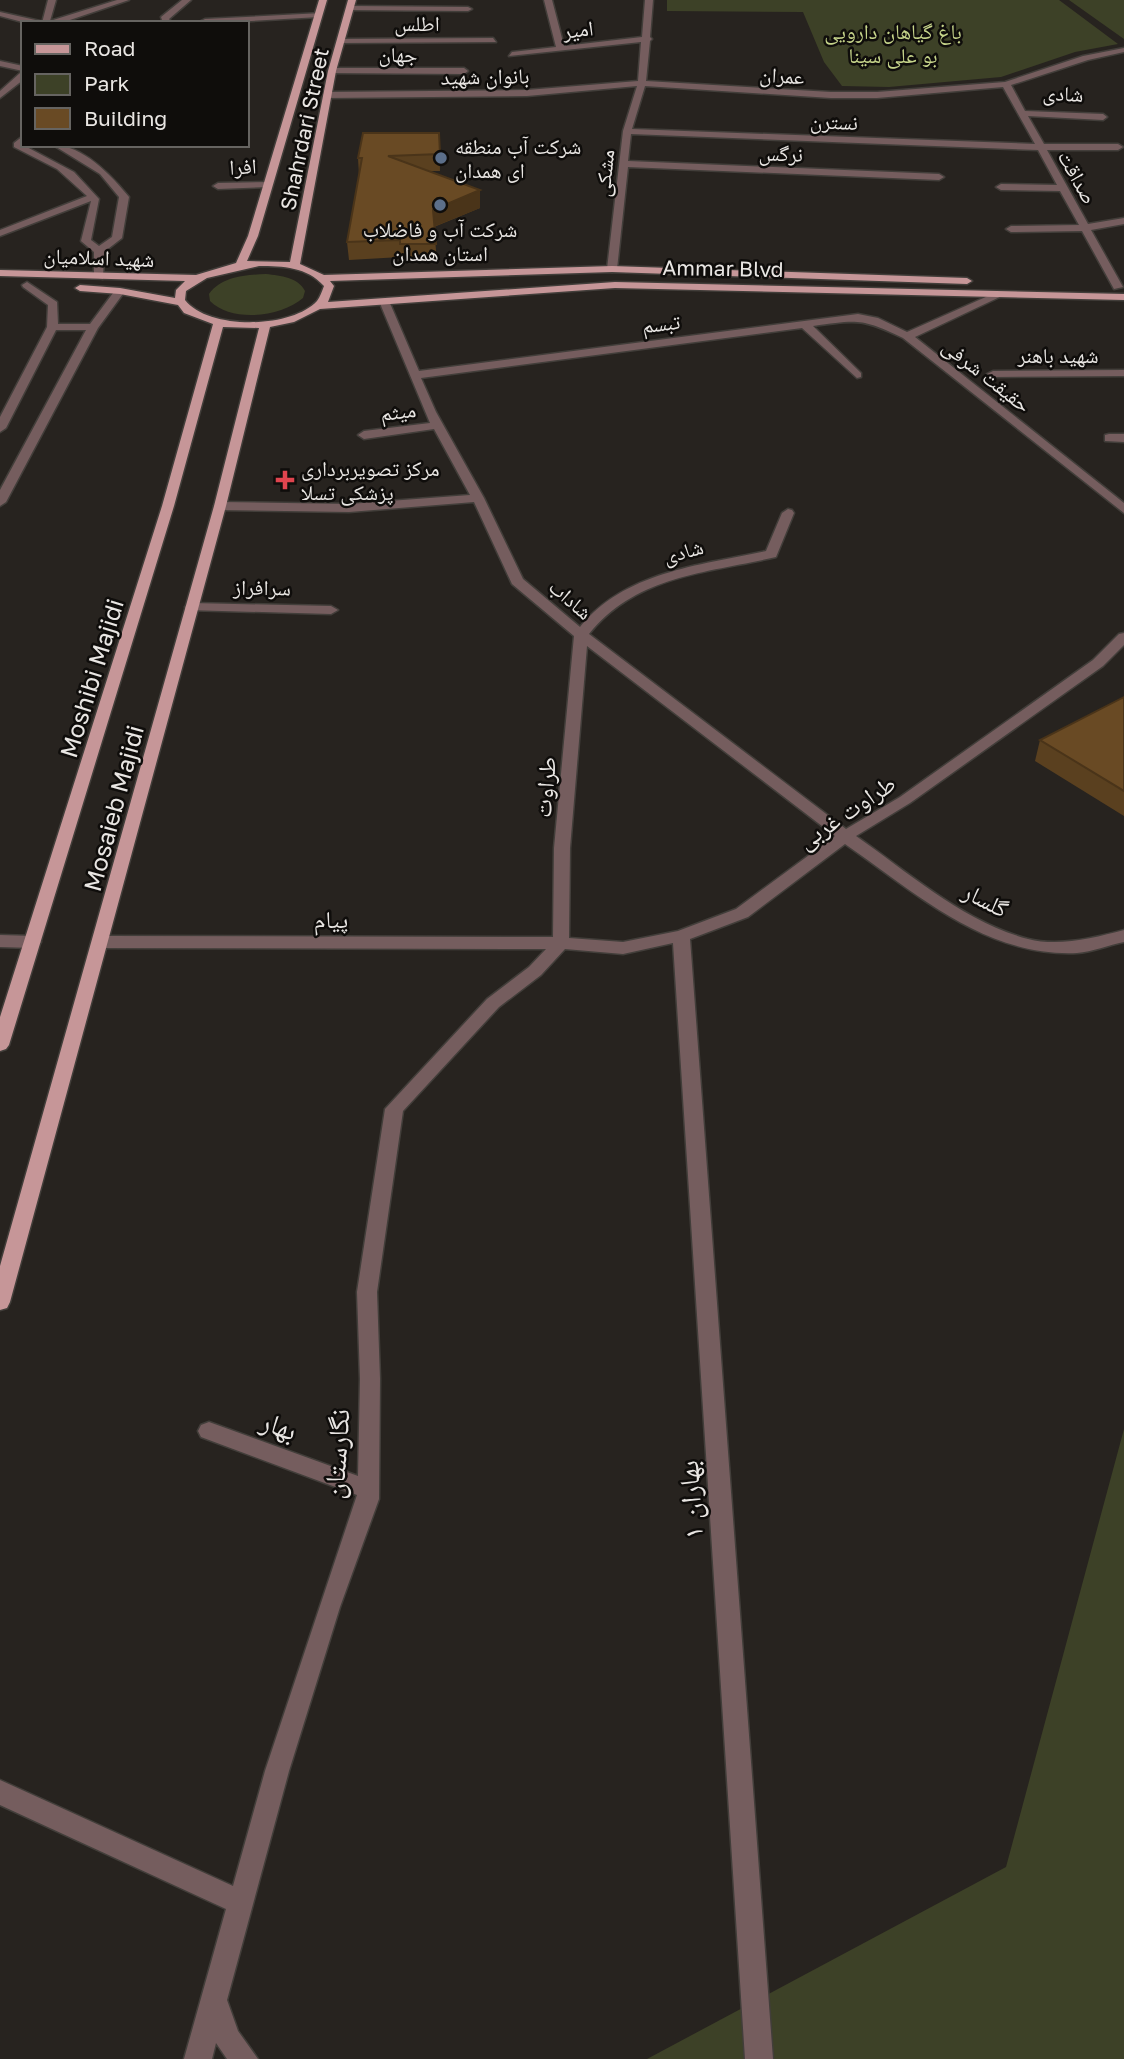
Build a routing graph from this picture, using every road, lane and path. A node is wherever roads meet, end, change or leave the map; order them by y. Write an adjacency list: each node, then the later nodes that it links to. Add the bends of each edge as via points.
1 (52, 0): 13 (street)
2 (125, 0): 14 (street)
3 (187, 0): 15 (street)
4 (323, 0): 10 (main road, Shahrdari Street)
5 (548, 0): 19 (street)
6 (649, 0): 16 (street, مشکی)
7 (351, 4): 8 (street); 18 (main road, Shahrdari Street)
8 (468, 9)
9 (0, 14): 12 (street)
10 (319, 15): 11 (street); 40 (main road, Shahrdari Street)
11 (205, 20)
12 (29, 21)
13 (47, 21)
14 (58, 21)
15 (166, 21)
16 (648, 39): 19 (street, امیر); 27 (street, مشکی)
17 (494, 40): 18 (street, اطلس)
18 (341, 41): 24 (main road, Shahrdari Street)
19 (561, 49): 21 (street, امیر)
20 (1124, 50): 28 (street, عمران)
21 (512, 54)
22 (0, 64): 23 (street)
23 (21, 69)
24 (332, 71): 25 (street, جهان); 29 (main road, Shahrdari Street)
25 (464, 71)
26 (21, 77): 30 (street)
27 (642, 83): 28 (street, عمران, via 831,95); 29 (street, بانوان شهید, via 527,93); 33 (street, مشکی)
28 (1006, 84): 31 (street, صداقت)
29 (327, 94): 51 (main road, Shahrdari Street)
30 (0, 95)
31 (1021, 113): 32 (street, شادی); 36 (street, صداقت)
32 (1103, 117)
33 (626, 131): 36 (street, نسترن); 38 (street, مشکی)
34 (21, 141): 44 (street, via 17,145 70,173)
35 (60, 147): 49 (street, via 103,172 124,197 117,238)
36 (1040, 147): 37 (street, نسترن); 43 (street, صداقت)
37 (1118, 147)
38 (623, 164): 39 (street, نرگس); 52 (street, مشکی)
39 (939, 177)
40 (269, 184): 41 (street, افرا); 50 (main road, Shahrdari Street)
41 (218, 186)
42 (1001, 187): 43 (street)
43 (1062, 188): 46 (street, صداقت)
44 (93, 197): 48 (street); 49 (street, via 96,201 86,241)
45 (1124, 221): 46 (street)
46 (1085, 228): 47 (street); 60 (street, صداقت)
47 (1010, 229)
48 (0, 233)
49 (99, 251): 54 (street)
50 (241, 264): 51 (main road, شهید اسلامیان); 55 (main road, شهید اسلامیان)
51 (294, 266): 56 (main road)
52 (612, 269): 56 (main road, Ammar Blvd); 60 (main road, Ammar Blvd)
53 (0, 273): 54 (main road, شهید اسلامیان)
54 (99, 277): 55 (main road, شهید اسلامیان)
55 (196, 278): 63 (main road, via 181,293)
56 (323, 278): 64 (main road, via 329,296)
57 (0, 283): 58 (main road, شهید اسلامیان)
58 (27, 285): 59 (main road, شهید اسلامیان); 68 (street, via 53,304)
59 (120, 290): 63 (main road, شهید اسلامیان); 69 (street)
60 (1122, 290): 61 (main road, Ammar Blvd)
61 (1001, 294): 62 (main road, Ammar Blvd, via 615,285); 70 (street, حقیقت شرفی)
62 (384, 301): 64 (main road, Ammar Blvd); 73 (street, شاداب)
63 (181, 302): 65 (main road, via 194,314)
64 (321, 306): 66 (main road, Ammar Blvd, via 288,321)
65 (219, 323): 66 (main road, Ammar Blvd); 93 (main road, Moshibi Majidi, via 168,506)
66 (265, 324): 82 (main road, Mosaieb Majidi)
67 (804, 324): 70 (street, تبسم, via 858,317); 73 (street, تبسم); 74 (street)
68 (52, 327): 69 (street); 76 (street)
69 (93, 327): 81 (street)
70 (907, 336): 83 (street, حقیقت شرفی)
71 (1124, 373): 72 (street, شهید باهنر)
72 (993, 374)
73 (415, 375): 75 (street, شاداب)
74 (857, 375)
75 (438, 425): 77 (street, میثم); 80 (street, شاداب)
76 (0, 428)
77 (364, 435)
78 (1109, 438): 79 (street)
79 (1124, 438)
80 (478, 498): 82 (street, via 391,508 294,511); 87 (street, شاداب, via 517,581)
81 (0, 502)
82 (220, 506): 85 (main road, Mosaieb Majidi)
83 (1124, 509)
84 (788, 513): 87 (street, شادی, via 771,555 682,572 628,594 603,609)
85 (192, 607): 86 (street, سرافراز); 94 (main road, Mosaieb Majidi)
86 (331, 610)
87 (581, 635): 89 (street, شاداب); 95 (street, طراوت, via 562,848)
88 (1124, 637): 89 (street, طراوت غربی, via 1098,663 905,800)
89 (845, 836): 90 (street, طراوت غربی, via 742,913); 91 (street, گلسار, via 965,920 1027,945 1079,947)
90 (681, 936): 95 (street, طراوت غربی, via 623,948); 105 (street, بهاران ۱)
91 (1124, 936)
92 (0, 941): 93 (street)
93 (33, 942): 96 (main road, Moshibi Majidi)
94 (100, 942): 95 (street, پیام); 97 (main road, Mosaieb Majidi)
95 (561, 943): 99 (street, نگارستان, via 535,971 493,1003 394,1109 367,1292)
96 (0, 1045)
97 (0, 1302)
98 (209, 1432): 99 (street, بهار)
99 (368, 1489): 101 (street, نگارستان, via 281,1758)
100 (0, 1792): 101 (street)
101 (241, 1903): 102 (street, نگارستان)
102 (214, 2000): 103 (street, نگارستان); 104 (street, via 228,2039)
103 (198, 2059)
104 (243, 2059)
105 (759, 2059)

